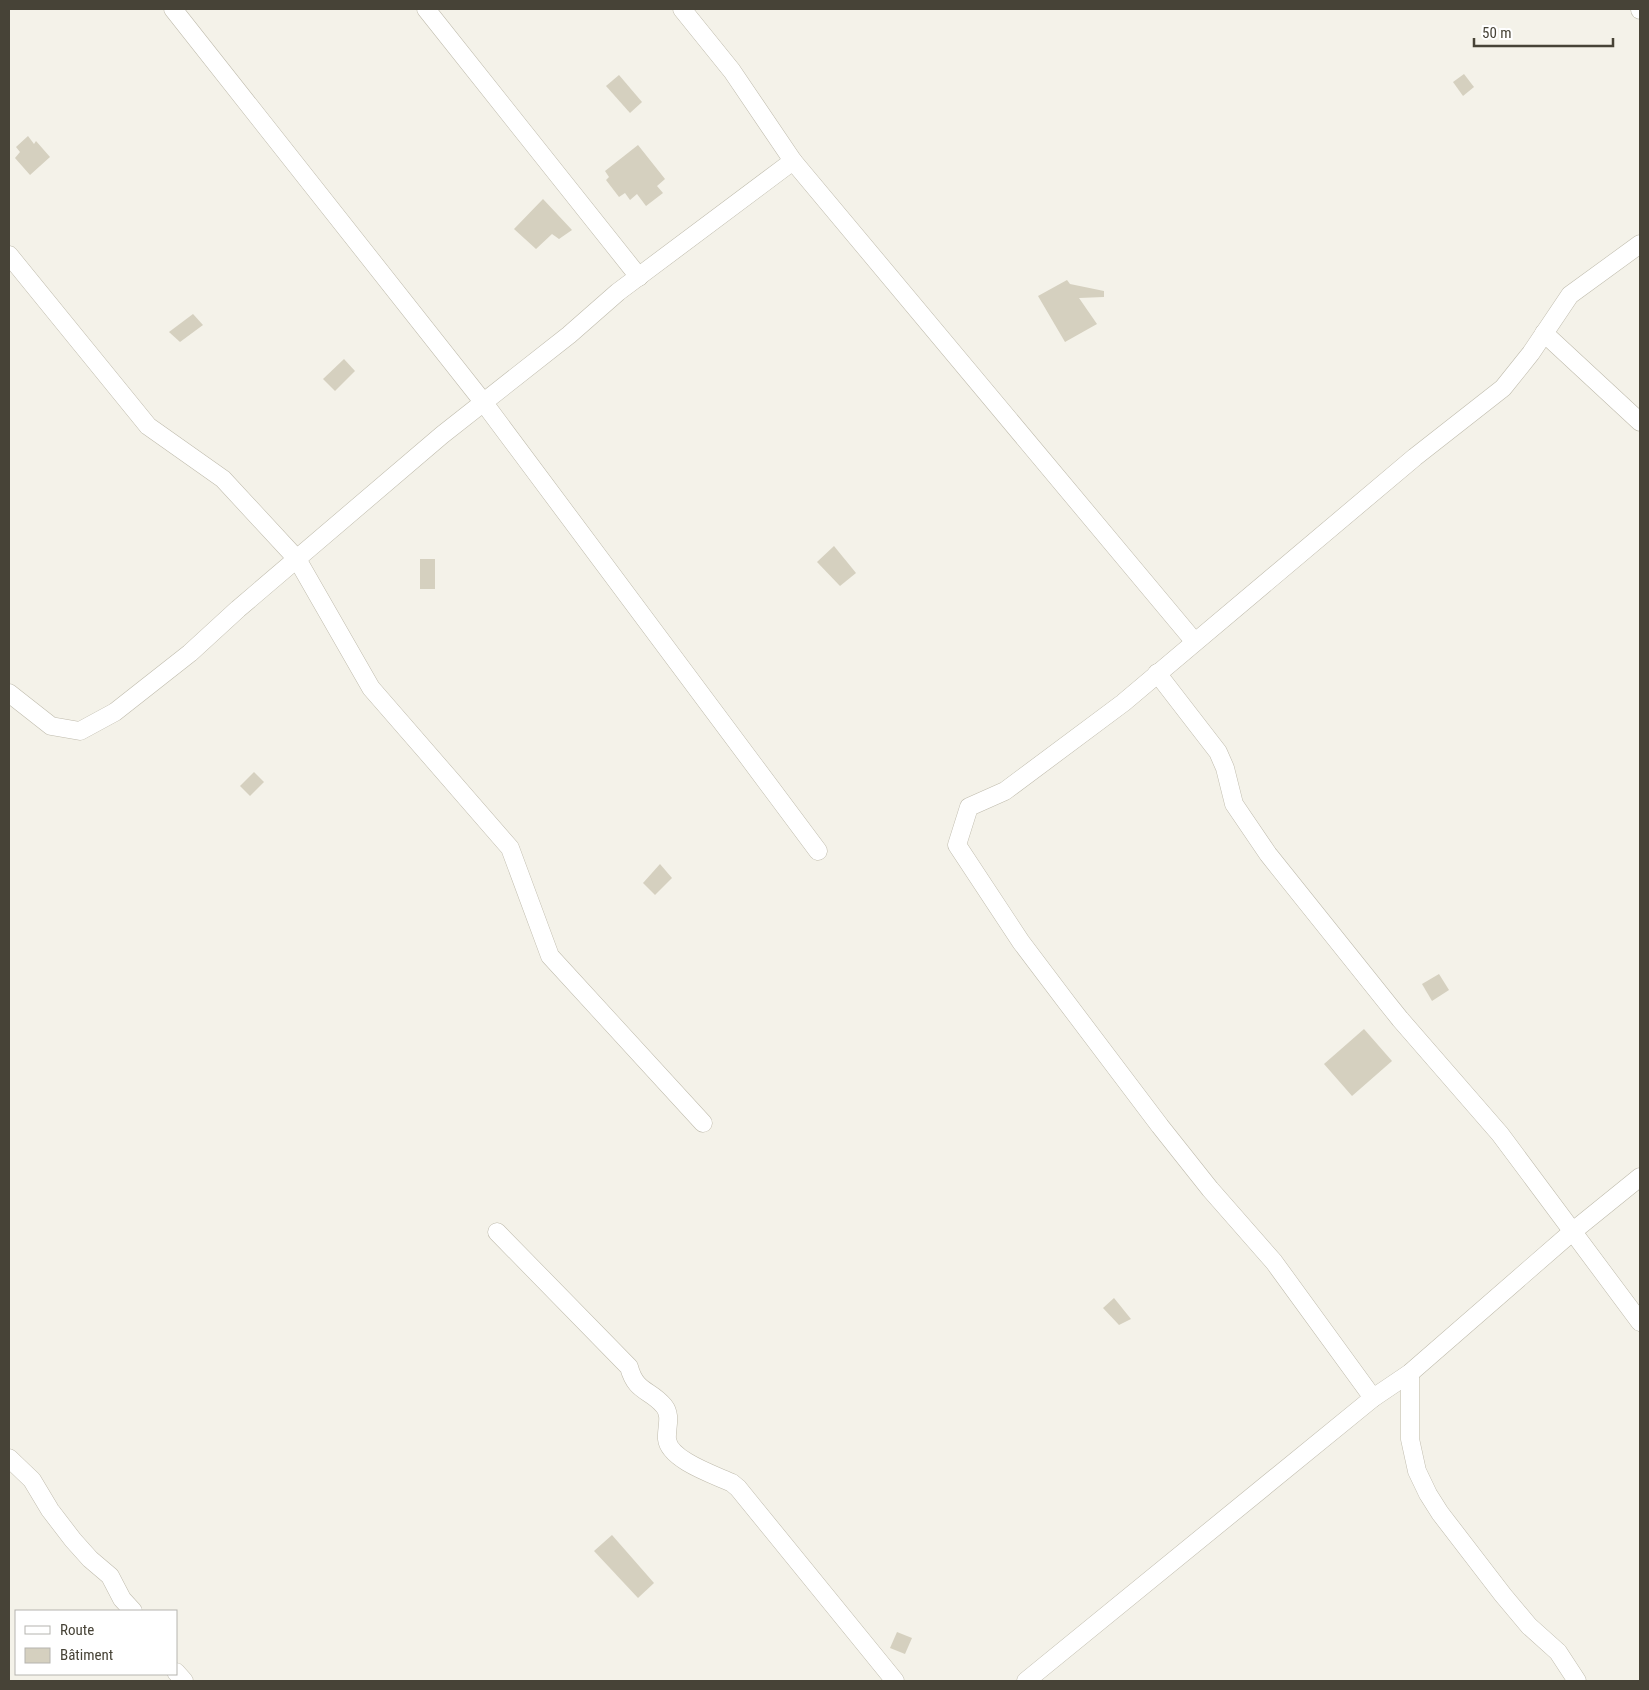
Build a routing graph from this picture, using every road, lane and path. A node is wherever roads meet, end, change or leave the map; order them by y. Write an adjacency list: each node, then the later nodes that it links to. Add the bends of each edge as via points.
1 (173, 9): 9 (street)
2 (426, 9): 7 (street)
3 (682, 9): 4 (street, via 732,71)
4 (793, 161): 7 (street); 12 (street)
5 (1640, 244): 8 (street, via 1570,294)
6 (9, 255): 11 (street, via 148,426 223,479)
7 (639, 277): 9 (street)
8 (1544, 333): 10 (street); 12 (street, via 1503,388)
9 (484, 403): 11 (street); 15 (street)
10 (1640, 422)
11 (297, 559): 14 (street, via 190,653 115,712 80,731 51,726); 16 (street, via 371,688 510,848 550,956)
12 (1194, 641): 13 (street)
13 (1157, 673): 19 (street, via 1218,752 1242,820 1302,900 1500,1134); 22 (street, via 1123,703 1005,792 969,807 957,845 1027,950 1166,1134 1274,1262)
14 (9, 693)
15 (818, 851)
16 (703, 1124)
17 (1640, 1177): 19 (street)
18 (497, 1232): 25 (street, via 630,1367 636,1384 665,1407 670,1450 738,1488)
19 (1572, 1232): 20 (street); 21 (street)
20 (1640, 1322)
21 (1410, 1373): 22 (street); 27 (street, via 1410,1439 1417,1471 1428,1494 1502,1595 1558,1652)
22 (1373, 1398): 26 (street)
23 (9, 1458): 24 (street, via 32,1480 50,1510 79,1546 110,1576 122,1600)
24 (132, 1610)
25 (895, 1681)
26 (1026, 1681)
27 (1577, 1681)

